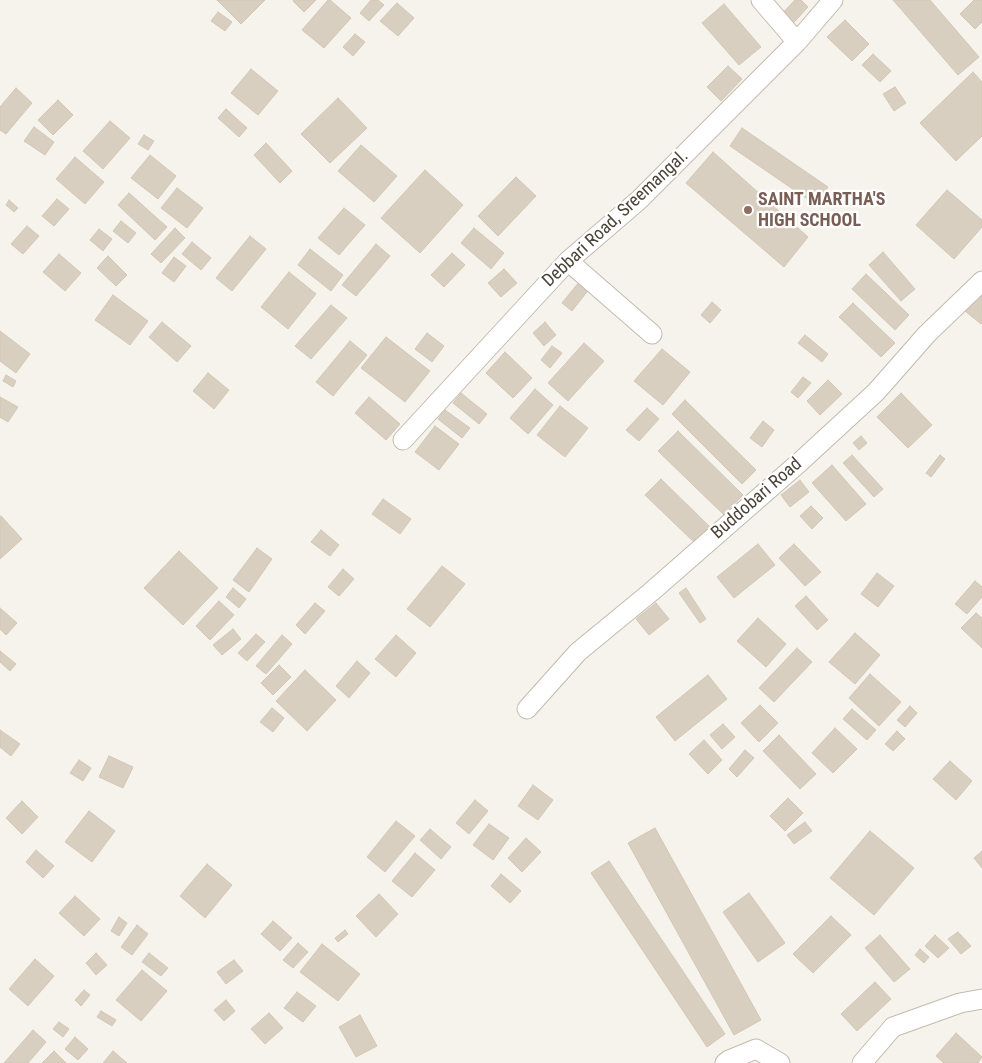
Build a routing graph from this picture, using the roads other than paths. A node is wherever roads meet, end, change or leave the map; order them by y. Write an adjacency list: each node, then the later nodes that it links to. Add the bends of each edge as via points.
1 (762, 0): 3 (street)
2 (832, 0): 3 (street, Debbari Road, Sreemangal.)
3 (797, 42): 4 (street, Debbari Road, Sreemangal., via 638,200)
4 (568, 261): 6 (street); 7 (street, Debbari Road, Sreemangal.)
5 (982, 281): 8 (street, Buddobari Road, via 927,334 876,392 651,592 578,652)
6 (652, 334)
7 (403, 440)
8 (527, 709)
9 (982, 999): 12 (street, via 960,1003 893,1027)
10 (726, 1063): 11 (street, via 756,1049)
11 (780, 1063)
12 (862, 1063)

